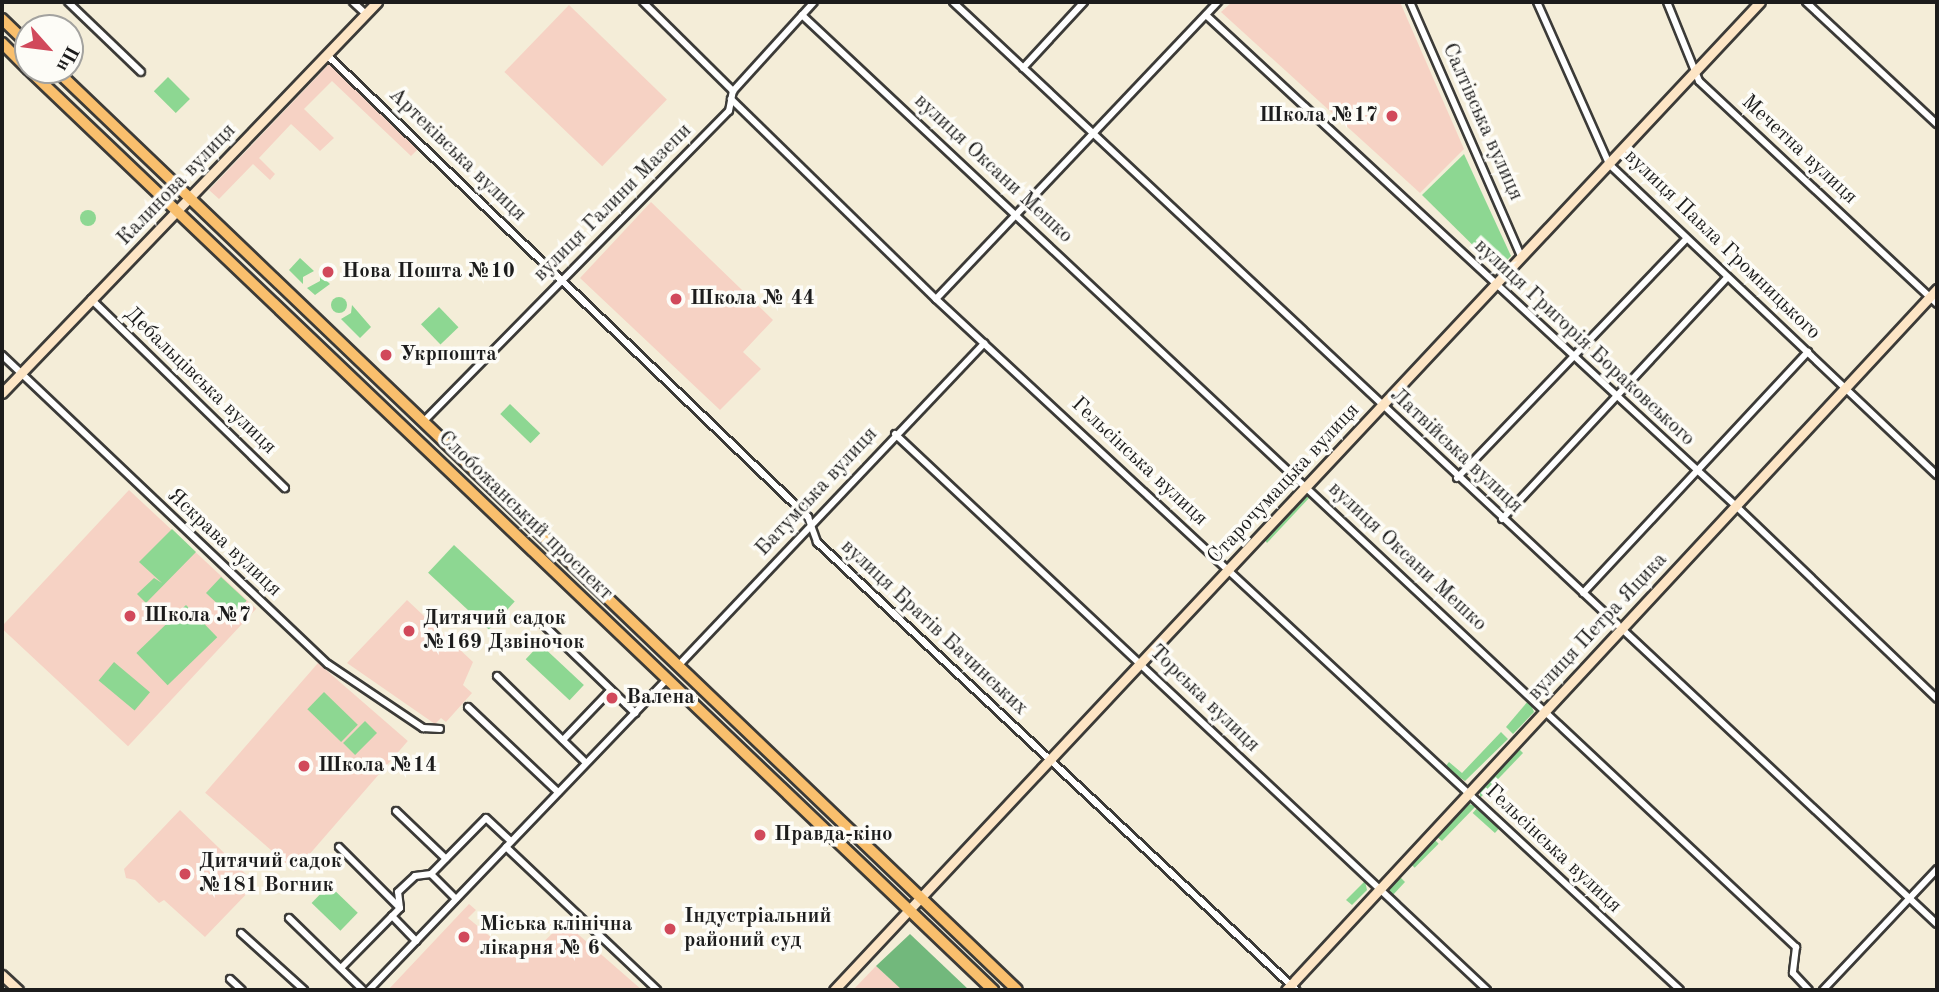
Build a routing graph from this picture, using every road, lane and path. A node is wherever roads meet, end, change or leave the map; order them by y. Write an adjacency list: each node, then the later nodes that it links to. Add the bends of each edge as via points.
1 (68, 2): 19 (street)
2 (353, 2): 14 (street)
3 (377, 2): 14 (street, Калинова вулиця)
4 (643, 2): 23 (street, Гельсінська вулиця)
5 (814, 2): 15 (street, вулиця Галини Мазепи)
6 (953, 2): 18 (street, Латвійська вулиця)
7 (1084, 2): 18 (street)
8 (1218, 2): 16 (street)
9 (1410, 2): 31 (street, Салтівська вулиця)
10 (1537, 2): 26 (street, вулиця Павла Громницького)
11 (1667, 2): 20 (street, Мечетна вулиця, via 1695,62)
12 (1760, 2): 20 (street, Старочумацька вулиця)
13 (1806, 2): 24 (street)
14 (366, 14): 17 (street, Калинова вулиця)
15 (802, 15): 23 (street, вулиця Галини Мазепи); 29 (street, вулиця Оксани Мешко)
16 (1206, 15): 25 (street); 34 (street, вулиця Григорія Бораковського)
17 (327, 55): 27 (street, Калинова вулиця); 33 (street, Артеківська вулиця)
18 (1023, 68): 25 (street, Латвійська вулиця)
19 (141, 72)
20 (1695, 72): 26 (street, Старочумацька вулиця); 38 (street, Мечетна вулиця)
21 (45, 84): 28 (main road, Слобожанський проспект)
22 (71, 84): 27 (main road, Слобожанський проспект)
23 (732, 95): 33 (street, вулиця Галини Мазепи, via 729,111); 37 (street, Гельсінська вулиця)
24 (1937, 124)
25 (1091, 133): 29 (street); 47 (street, Латвійська вулиця)
26 (1609, 164): 30 (street, вулиця Павла Громницького); 31 (street, Старочумацька вулиця)
27 (190, 198): 28 (street, Калинова вулиця); 48 (main road, Слобожанський проспект)
28 (176, 209): 36 (street, Калинова вулиця); 65 (main road, Слобожанський проспект)
29 (1016, 215): 37 (street); 54 (street, вулиця Оксани Мешко)
30 (1686, 239): 32 (street, вулиця Павла Громницького); 42 (street)
31 (1521, 256): 34 (street, Старочумацька вулиця)
32 (1727, 278): 40 (street, вулиця Павла Громницького); 46 (street)
33 (564, 280): 48 (street, вулиця Галини Мазепи); 57 (street, вулиця Братів Бачинських, via 808,517)
34 (1495, 285): 42 (street, вулиця Григорія Бораковського); 47 (street, Старочумацька вулиця)
35 (1937, 289): 38 (street, вулиця Петра Яцика)
36 (91, 299): 43 (street, Калинова вулиця); 53 (street, Дебальцівська вулиця)
37 (936, 299): 39 (street, Гельсінська вулиця)
38 (1933, 300): 44 (street, вулиця Петра Яцика)
39 (984, 343): 49 (street, Батумська вулиця); 58 (street, Гельсінська вулиця)
40 (1808, 352): 44 (street, вулиця Павла Громницького); 50 (street)
41 (2, 355): 43 (street, Яскрава вулиця)
42 (1575, 359): 46 (street, вулиця Григорія Бораковського); 52 (street)
43 (20, 373): 45 (street, Калинова вулиця); 71 (street, Яскрава вулиця, via 328,664 424,728)
44 (1844, 388): 51 (street, вулиця Павла Громницького); 55 (street, вулиця Петра Яцика)
45 (2, 393)
46 (1618, 397): 50 (street, вулиця Григорія Бораковського); 56 (street)
47 (1381, 406): 52 (street, Латвійська вулиця); 54 (street, Старочумацька вулиця)
48 (424, 421): 63 (main road, Слобожанський проспект)
49 (895, 434): 57 (street, Батумська вулиця); 62 (street, Торська вулиця)
50 (1694, 469): 55 (street, вулиця Григорія Бораковського); 59 (street)
51 (1937, 475)
52 (1457, 478): 56 (street, Латвійська вулиця)
53 (285, 488)
54 (1306, 488): 58 (street, Старочумацька вулиця); 69 (street, вулиця Оксани Мешко)
55 (1735, 505): 61 (street, вулиця Петра Яцика); 67 (street, вулиця Григорія Бораковського)
56 (1502, 519): 59 (street, Латвійська вулиця)
57 (810, 526): 63 (street, Батумська вулиця); 73 (street, вулиця Братів Бачинських, via 817,541)
58 (1230, 569): 62 (street, Старочумацька вулиця); 76 (street, Гельсінська вулиця)
59 (1583, 593): 61 (street, Латвійська вулиця)
60 (544, 625): 66 (street)
61 (1621, 628): 69 (street, вулиця Петра Яцика); 84 (street, Латвійська вулиця)
62 (1141, 663): 73 (street, Старочумацька вулиця); 83 (street, Торська вулиця)
63 (678, 666): 86 (main road, Слобожанський проспект)
64 (497, 676): 72 (street)
65 (667, 679): 70 (street); 88 (main road, Слобожанський проспект)
66 (611, 690): 70 (street); 72 (street)
67 (1937, 699)
68 (468, 707): 75 (street)
69 (1546, 710): 76 (street, вулиця Петра Яцика); 109 (street, вулиця Оксани Мешко, via 1796,947 1793,973)
70 (635, 713): 74 (street)
71 (440, 730)
72 (563, 740): 74 (street)
73 (1052, 761): 86 (street, Старочумацька вулиця); 97 (street, вулиця Братів Бачинських)
74 (586, 763): 75 (street)
75 (558, 792): 78 (street)
76 (1467, 793): 83 (street, вулиця Петра Яцика); 108 (street, Гельсінська вулиця)
77 (396, 811): 80 (street)
78 (509, 844): 80 (street, via 486,817); 85 (street); 103 (street)
79 (338, 847): 87 (street)
80 (446, 859): 82 (street)
81 (1937, 869): 84 (street)
82 (431, 874): 85 (street); 87 (street, via 415,876 398,892)
83 (1378, 889): 97 (street, вулиця Петра Яцика); 107 (street, Торська вулиця)
84 (1910, 898): 91 (street, Латвійська вулиця); 110 (street)
85 (456, 899): 93 (street)
86 (922, 899): 88 (street, Старочумацька вулиця); 106 (main road, Слобожанський проспект)
87 (400, 908): 89 (street)
88 (911, 911): 104 (street, Старочумацька вулиця); 105 (main road, Слобожанський проспект)
89 (392, 916): 93 (street); 94 (street)
90 (289, 918): 94 (street)
91 (1937, 924)
92 (241, 933): 100 (street)
93 (416, 941): 102 (street)
94 (341, 968): 101 (street)
95 (2, 975): 98 (street)
96 (230, 979): 99 (street)
97 (1291, 989)
98 (18, 990)
99 (242, 990)
100 (304, 990)
101 (363, 990)
102 (369, 990)
103 (657, 990)
104 (834, 990)
105 (993, 990)
106 (1017, 990)
107 (1487, 990)
108 (1680, 990)
109 (1810, 990)
110 (1823, 990)

